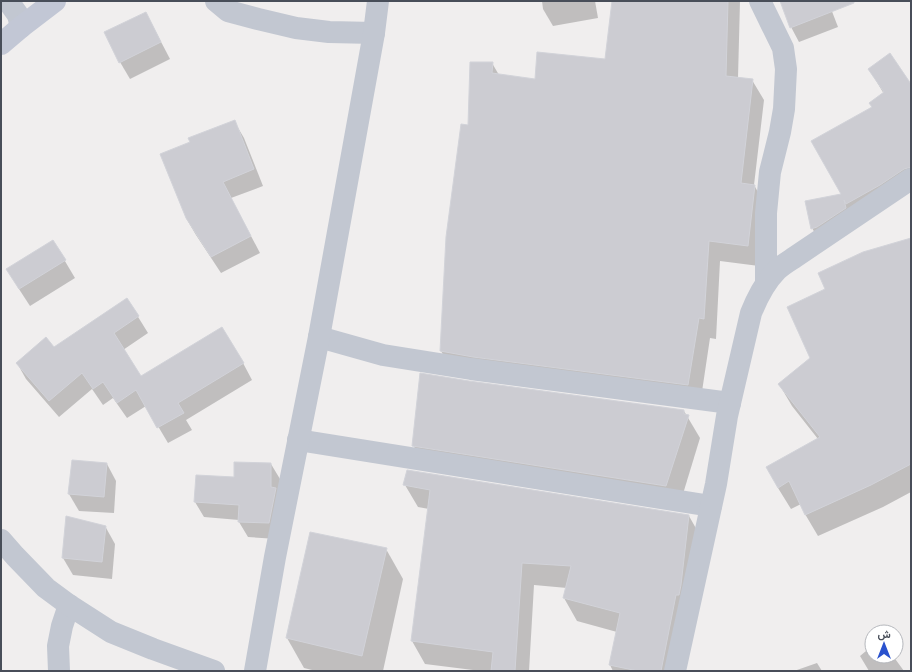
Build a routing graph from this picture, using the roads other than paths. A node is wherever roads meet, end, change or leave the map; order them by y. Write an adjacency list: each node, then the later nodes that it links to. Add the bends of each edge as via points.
1 (8, 1): 6 (street, via 18,15)
2 (55, 1): 6 (main road)
3 (216, 1): 7 (street, via 228,11 296,28)
4 (378, 1): 7 (street)
5 (760, 1): 10 (street, via 783,48 786,69 784,109 770,172 766,213)
6 (21, 27): 8 (main road)
7 (374, 33): 11 (street)
8 (1, 44)
9 (911, 178): 10 (street, via 777,270)
10 (766, 283): 12 (street, via 757,298 752,314)
11 (318, 337): 12 (street, via 383,356); 13 (street)
12 (730, 403): 14 (street)
13 (298, 440): 14 (street); 19 (street)
14 (711, 506): 20 (street)
15 (1, 540): 16 (street, via 46,588)
16 (69, 605): 17 (street, via 58,646); 18 (street, via 111,632)
17 (59, 671)
18 (214, 671)
19 (255, 671)
20 (675, 671)

